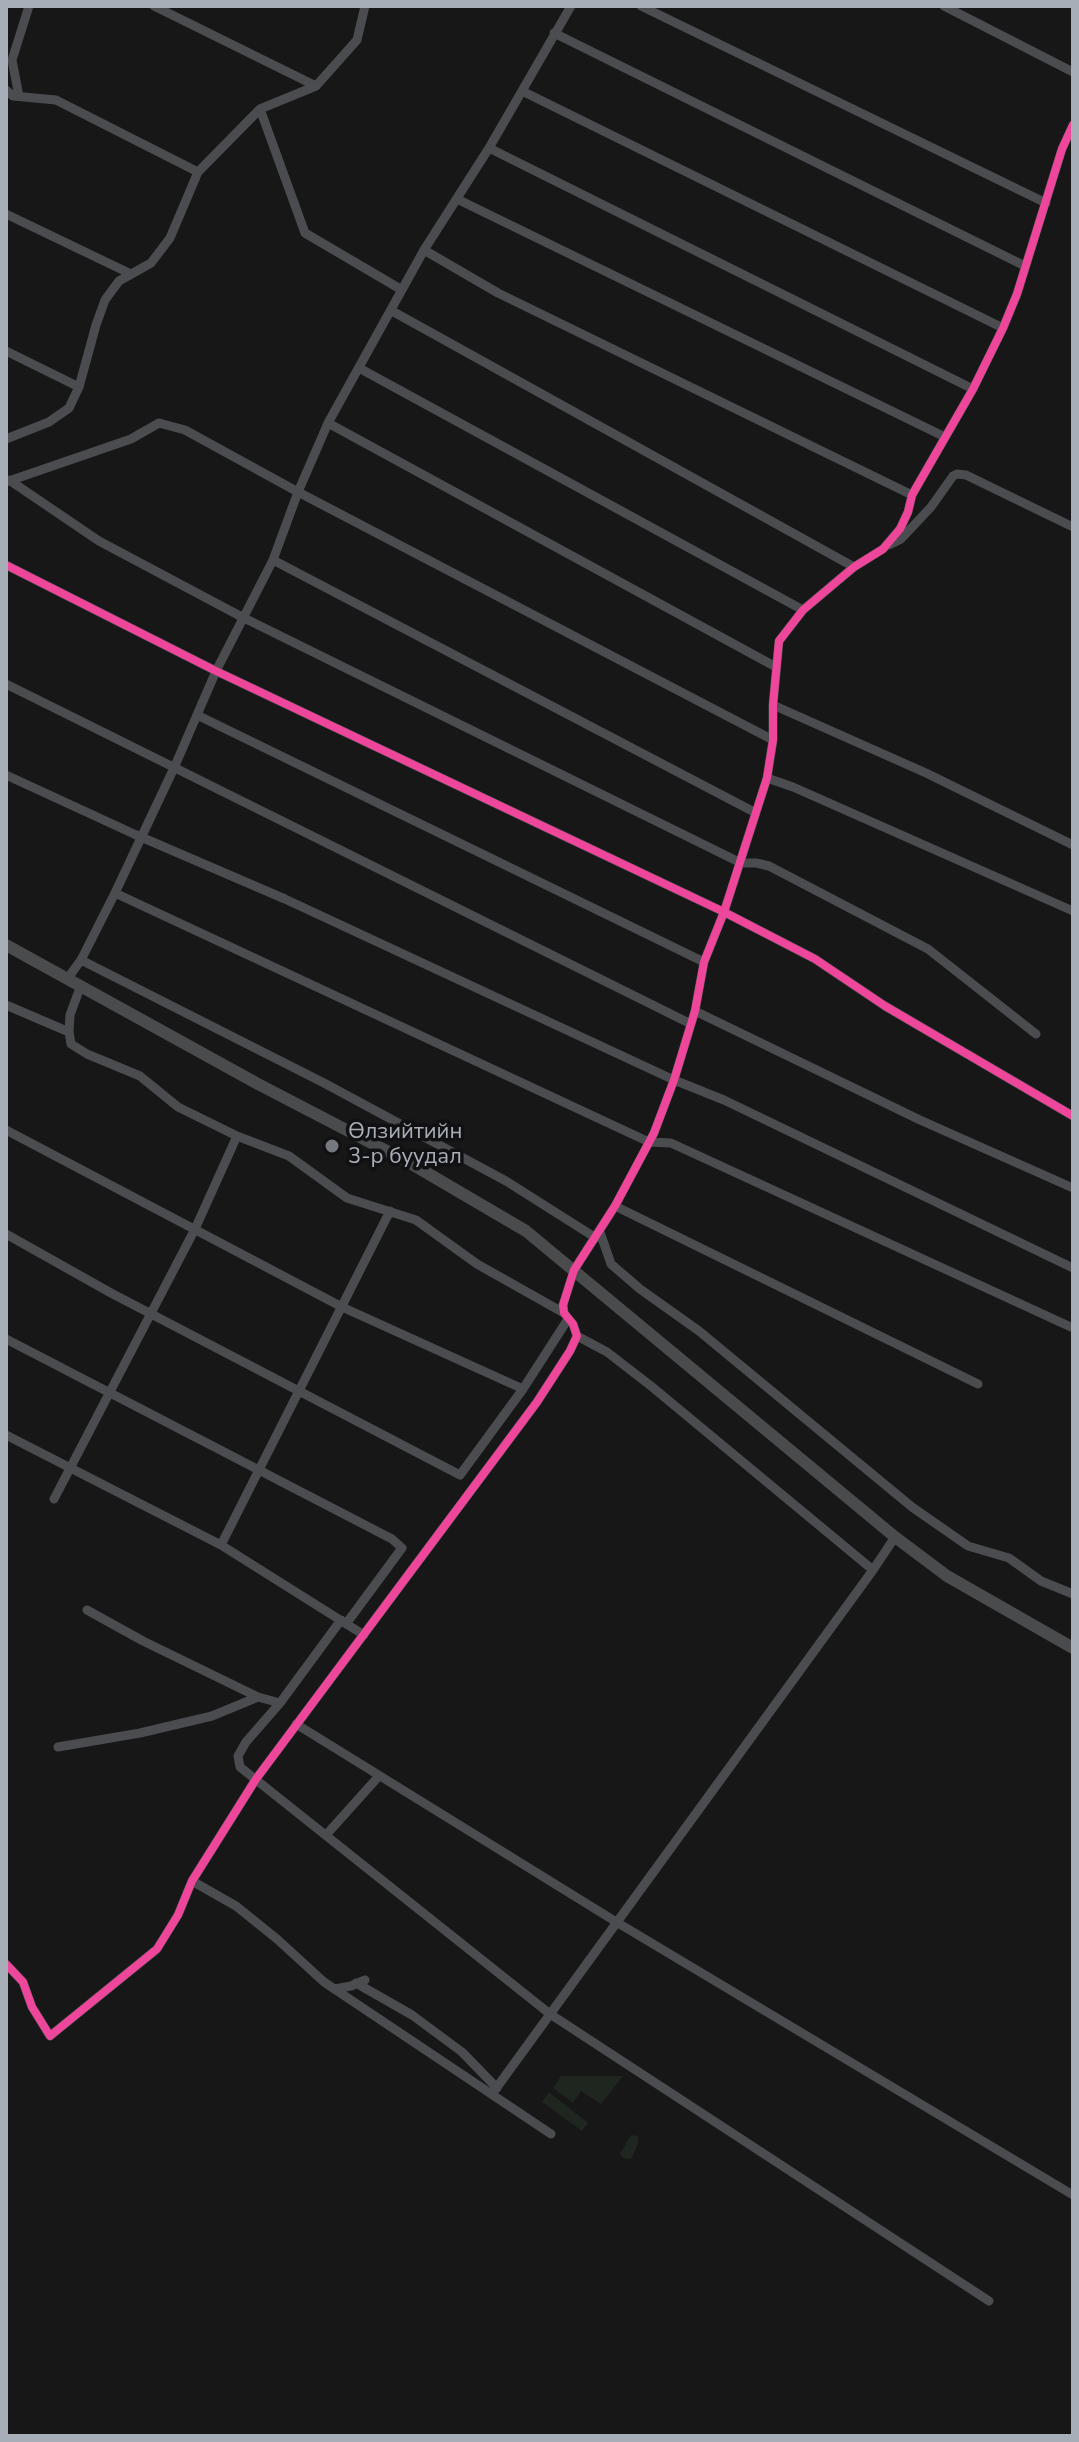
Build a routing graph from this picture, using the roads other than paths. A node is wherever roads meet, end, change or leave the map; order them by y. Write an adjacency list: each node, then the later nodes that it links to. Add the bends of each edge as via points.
1 (29, 6): 12 (street, via 12,60)
2 (154, 6): 9 (street)
3 (365, 6): 9 (street, via 357,40)
4 (571, 6): 7 (street)
5 (641, 6): 18 (street)
6 (944, 6): 8 (street)
7 (554, 33): 11 (street); 21 (street)
8 (1073, 72)
9 (316, 86): 13 (street)
10 (6, 90): 12 (street)
11 (522, 91): 15 (street); 25 (street)
12 (19, 96): 16 (street, via 56,100)
13 (260, 109): 16 (street); 23 (street, via 305,233)
14 (1073, 125): 18 (street)
15 (489, 148): 17 (street); 29 (street)
16 (198, 172): 22 (street, via 170,238 151,263)
17 (457, 199): 20 (street); 32 (street)
18 (1046, 203): 21 (street)
19 (6, 214): 22 (street)
20 (424, 250): 23 (street); 35 (street, via 498,293)
21 (1025, 266): 25 (street)
22 (131, 274): 28 (street, via 105,300)
23 (402, 290): 24 (street)
24 (392, 311): 27 (street); 40 (street)
25 (1003, 328): 29 (street)
26 (6, 351): 28 (street)
27 (359, 368): 30 (street); 41 (street)
28 (79, 387): 31 (street, via 69,408 49,422)
29 (973, 389): 32 (street)
30 (328, 423): 34 (street); 43 (street)
31 (7, 437)
32 (945, 437): 35 (street)
33 (7, 481): 34 (street, via 131,439 159,423 185,430); 42 (street, via 99,541)
34 (298, 492): 38 (street); 48 (street)
35 (912, 495): 37 (street, via 900,529)
36 (1073, 527): 37 (street, via 957,474 901,539)
37 (883, 549): 40 (street)
38 (273, 560): 42 (street); 52 (street)
39 (6, 565): 44 (street)
40 (854, 567): 41 (street)
41 (803, 610): 43 (street, via 779,641)
42 (242, 617): 44 (street); 55 (street)
43 (776, 667): 46 (street)
44 (216, 671): 47 (street); 58 (street)
45 (6, 684): 49 (street)
46 (773, 705): 48 (street); 54 (street)
47 (197, 715): 49 (street); 61 (street)
48 (773, 740): 51 (street)
49 (174, 768): 53 (street); 66 (street)
50 (6, 775): 53 (street)
51 (767, 778): 52 (street); 57 (street)
52 (756, 813): 55 (street)
53 (141, 837): 56 (street); 69 (street)
54 (1073, 845)
55 (741, 863): 58 (street); 68 (street, via 769,866 928,949)
56 (115, 893): 60 (street); 73 (street)
57 (1073, 911)
58 (724, 912): 61 (street); 70 (street, via 815,959)
59 (6, 945): 62 (main road)
60 (81, 960): 62 (street); 79 (street, via 324,1083)
61 (704, 962): 65 (street)
62 (68, 978): 63 (main road)
63 (81, 985): 67 (street); 81 (main road, via 410,1163 526,1231)
64 (6, 1005): 67 (street)
65 (695, 1011): 66 (street); 74 (street)
66 (691, 1024): 69 (street)
67 (69, 1032): 72 (street, via 71,1044 87,1054 140,1076 178,1107)
68 (1036, 1034)
69 (674, 1080): 73 (street); 80 (street)
70 (1073, 1116)
71 (6, 1130): 77 (street)
72 (237, 1136): 76 (street, via 289,1156 347,1198); 77 (street)
73 (649, 1142): 75 (street); 85 (street, via 671,1143)
74 (1073, 1188)
75 (615, 1206): 79 (street); 88 (street)
76 (390, 1211): 82 (street); 84 (street, via 416,1220 477,1264)
77 (195, 1229): 82 (street); 83 (street)
78 (6, 1234): 83 (street)
79 (598, 1235): 81 (street); 99 (street, via 611,1264 912,1507 968,1546 1009,1558 1041,1581)
80 (1073, 1268)
81 (574, 1270): 84 (street, via 563,1305); 96 (main road)
82 (342, 1307): 89 (street); 91 (street)
83 (153, 1314): 90 (street); 91 (street)
84 (566, 1316): 86 (street); 89 (street)
85 (1073, 1328)
86 (577, 1336): 98 (street, via 651,1386); 102 (street, via 537,1402)
87 (6, 1339): 90 (street)
88 (978, 1384)
89 (523, 1389): 91 (street, via 460,1475)
90 (111, 1393): 93 (street); 94 (street)
91 (299, 1393): 94 (street)
92 (6, 1435): 93 (street)
93 (70, 1469): 95 (street); 97 (street)
94 (259, 1471): 97 (street); 101 (street, via 402,1548)
95 (54, 1499)
96 (895, 1537): 98 (street); 103 (main road, via 947,1576)
97 (221, 1545): 101 (street)
98 (873, 1570): 112 (street)
99 (1073, 1594)
100 (87, 1610): 104 (street)
101 (344, 1622): 102 (street); 105 (street)
102 (364, 1635): 106 (street)
103 (1073, 1648)
104 (258, 1697): 105 (street); 107 (street, via 198,1719)
105 (280, 1703): 109 (street, via 238,1756 240,1767)
106 (296, 1724): 108 (street); 109 (street)
107 (58, 1747)
108 (379, 1776): 110 (street); 112 (street)
109 (256, 1779): 110 (street); 111 (street)
110 (326, 1835): 115 (street)
111 (192, 1881): 113 (street, via 157,1949 50,2036 23,1982); 114 (street, via 236,1906)
112 (618, 1923): 115 (street); 118 (street)
113 (6, 1964)
114 (333, 1989): 116 (street); 116 (street, via 361,1982 462,2052)
115 (550, 2014): 116 (street); 119 (street)
116 (494, 2091): 117 (street)
117 (551, 2134)
118 (1073, 2195)
119 (989, 2301)

